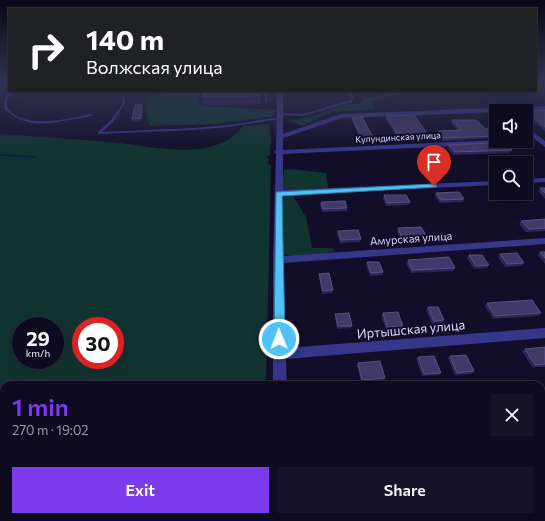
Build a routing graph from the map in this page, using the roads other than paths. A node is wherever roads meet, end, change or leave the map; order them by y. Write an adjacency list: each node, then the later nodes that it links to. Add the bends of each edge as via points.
1 (5, 106): 8 (lane, via 20,120 57,122)
2 (122, 106): 9 (lane, via 112,121 99,133 228,126)
3 (280, 106): 9 (street)
4 (334, 106): 9 (lane, via 303,116)
5 (545, 108): 6 (street)
6 (533, 109)
7 (489, 111): 11 (street, via 341,116)
8 (91, 115)
9 (280, 116): 11 (street)
10 (533, 134): 12 (street)
11 (280, 137): 15 (street)
12 (542, 140): 14 (street)
13 (489, 142): 15 (street, Кулундинская улица)
14 (545, 145)
15 (278, 152): 19 (street)
16 (545, 180): 17 (street)
17 (533, 181)
18 (489, 183): 19 (street)
19 (278, 194): 21 (street)
20 (545, 241): 21 (street, Амурская улица)
21 (278, 260): 23 (street)
22 (545, 333): 23 (street, Иртышская улица)
23 (279, 354): 24 (street)
24 (280, 381)

